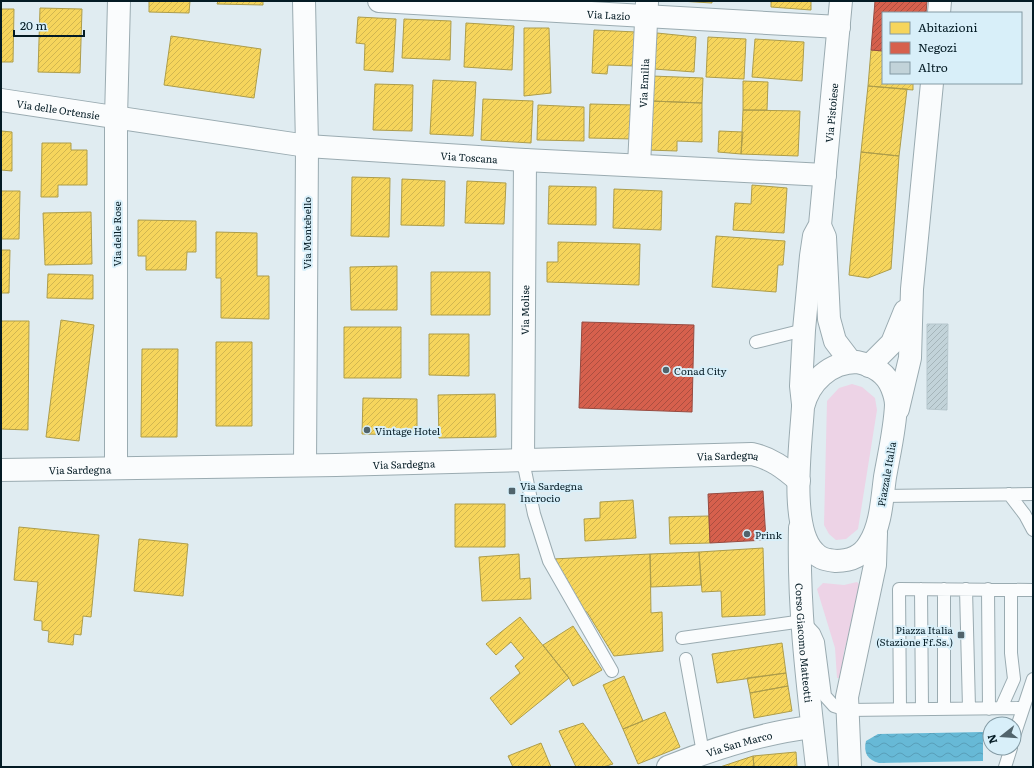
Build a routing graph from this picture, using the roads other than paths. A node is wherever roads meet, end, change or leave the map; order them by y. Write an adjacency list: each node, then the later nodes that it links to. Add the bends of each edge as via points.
1 (119, 1): 11 (main road, Via delle Rose)
2 (304, 1): 12 (main road, Via Montebello)
3 (378, 1): 6 (main road, Via Lazio)
4 (841, 1): 8 (main road, Via Pistoiese)
5 (940, 1): 7 (main road)
6 (647, 8): 8 (main road, Via Lazio); 14 (main road, Via Emilia)
7 (939, 12)
8 (839, 27): 15 (main road, Via Pistoiese)
9 (932, 84): 17 (main road)
10 (1, 100): 11 (main road, Via delle Ortensie)
11 (116, 118): 12 (main road, Via Toscana); 26 (main road, Via delle Rose)
12 (307, 146): 13 (main road, Via Toscana); 25 (main road, Via Montebello)
13 (525, 160): 14 (main road, Via Toscana); 24 (main road, Via Molise)
14 (639, 165): 15 (main road, Via Toscana)
15 (825, 175): 16 (main road, Via Pistoiese)
16 (820, 226): 18 (main road, Via Pistoiese, via 814,236); 19 (main road, Via Pistoiese, via 825,237 829,319)
17 (912, 289): 21 (main road, via 896,338 888,349); 23 (main road, via 910,358)
18 (804, 330): 19 (main road, via 822,330); 20 (lane); 22 (main road, Via Pistoiese)
19 (836, 341): 21 (main road, Via Pistoiese)
20 (756, 342)
21 (860, 364): 22 (main road, Piazzale Italia, via 837,366 826,372 805,397); 23 (main road, Piazzale Italia, via 877,369 892,387 896,403)
22 (803, 407): 28 (main road, Piazzale Italia)
23 (895, 422): 31 (main road, Piazzale Italia)
24 (523, 460): 25 (main road, Via Sardegna); 28 (main road, Via Sardegna, via 752,454 781,466); 44 (lane, via 534,514 549,561)
25 (305, 465): 26 (main road, Via Sardegna)
26 (116, 467): 27 (main road, Via Sardegna)
27 (1, 470)
28 (799, 481): 32 (main road, Piazzale Italia)
29 (1009, 494): 30 (lane); 31 (lane); 33 (lane)
30 (1033, 494)
31 (882, 496): 34 (main road, Piazzale Italia)
32 (800, 519): 34 (main road, Piazzale Italia, via 808,544 821,558 828,560 846,561 858,556); 41 (main road, Corso Giacomo Matteotti, via 799,564)
33 (1033, 530)
34 (876, 532): 52 (main road, via 875,565 849,686)
35 (921, 589): 36 (lane); 49 (lane, via 899,589); 50 (lane)
36 (944, 589): 37 (lane); 51 (lane)
37 (966, 589): 38 (lane); 46 (lane)
38 (988, 589): 39 (lane); 47 (lane)
39 (1011, 590): 40 (lane); 47 (lane, via 1011,653 1014,679)
40 (1033, 590)
41 (803, 620): 42 (lane); 52 (lane, via 818,642 825,696 834,706); 54 (main road, Corso Giacomo Matteotti)
42 (682, 638)
43 (686, 659): 55 (lane)
44 (612, 671)
45 (1033, 679): 48 (lane)
46 (969, 708): 47 (lane); 51 (lane)
47 (995, 708): 48 (lane)
48 (1023, 708): 53 (lane)
49 (900, 709): 50 (lane); 52 (lane)
50 (922, 709): 51 (lane)
51 (944, 709)
52 (847, 710): 59 (main road)
53 (1020, 716)
54 (812, 727): 55 (main road, Via San Marco, via 753,737); 58 (main road, Corso Giacomo Matteotti)
55 (703, 753): 57 (main road, Via San Marco)
56 (1008, 756): 60 (lane)
57 (668, 767)
58 (817, 767)
59 (850, 767)
60 (1005, 767)

